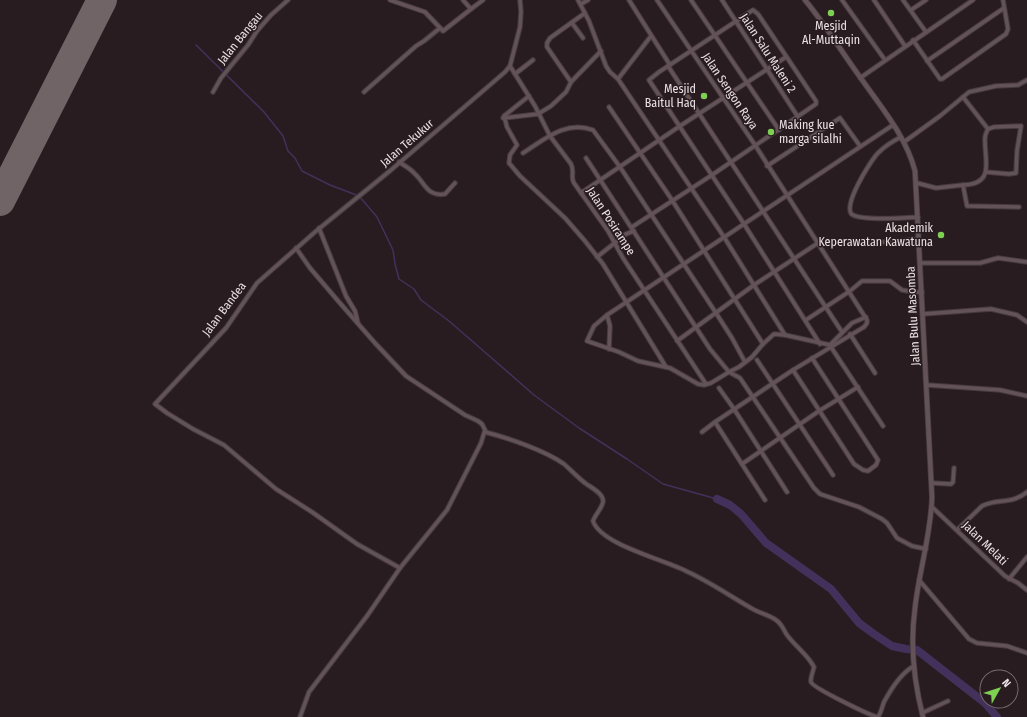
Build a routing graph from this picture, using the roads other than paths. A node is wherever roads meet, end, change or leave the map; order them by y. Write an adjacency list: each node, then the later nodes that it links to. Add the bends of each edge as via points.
1 (288, 0): 48 (street, Jalan Bangau, via 257,31)
2 (390, 0): 26 (street, via 425,12)
3 (464, 0): 21 (street)
4 (483, 0): 21 (street)
5 (520, 0): 39 (street, via 520,27)
6 (578, 0): 19 (street)
7 (588, 0): 19 (street)
8 (629, 0): 29 (street)
9 (657, 0): 34 (street, Jalan Sengon Raya)
10 (691, 0): 28 (street)
11 (722, 0): 24 (street, Jalan Salu Maleni 2)
12 (804, 0): 43 (street, Jalan Bulu Masomba)
13 (842, 0): 37 (street)
14 (874, 0): 32 (street)
15 (904, 0): 22 (street)
16 (926, 0): 22 (street)
17 (973, 0): 27 (street)
18 (1003, 0): 20 (street)
19 (581, 4): 23 (street)
20 (1004, 8): 38 (street); 38 (street, via 1008,32 972,59 940,80)
21 (471, 9): 26 (street, via 443,31)
22 (911, 10): 27 (street)
23 (585, 13): 25 (street); 33 (street)
24 (736, 21): 28 (street); 35 (street, via 753,10 756,11); 41 (street, Jalan Salu Maleni 2)
25 (572, 23): 30 (street); 46 (street, via 550,38 546,45)
26 (440, 28): 49 (street)
27 (926, 32): 31 (street)
28 (715, 35): 34 (street); 47 (street)
29 (652, 36): 40 (street); 44 (street)
30 (583, 38)
31 (913, 40): 32 (street); 38 (street)
32 (905, 46): 37 (street)
33 (600, 51): 44 (street, via 606,66); 46 (street)
34 (691, 51): 40 (street); 52 (street, Jalan Sengon Raya)
35 (786, 57): 41 (street); 56 (street, via 816,102)
36 (533, 60): 42 (street)
37 (885, 60): 43 (street)
38 (928, 61)
39 (510, 66): 42 (street, Jalan Posirampe); 72 (street, Jalan Tekukur, via 500,78)
40 (669, 66): 54 (street); 59 (street, via 649,80)
41 (766, 70): 47 (street); 56 (street, Jalan Salu Maleni 2)
42 (515, 74): 50 (street, Jalan Posirampe)
43 (860, 78): 58 (street, Jalan Bulu Masomba)
44 (618, 79): 64 (street)
45 (1027, 80): 51 (street, via 1018,85 974,90)
46 (571, 82): 55 (street, via 566,92)
47 (746, 83): 52 (street); 61 (street)
48 (213, 92)
49 (364, 92)
50 (529, 96): 55 (street, Jalan Posirampe); 57 (street)
51 (963, 97): 60 (street); 65 (street)
52 (723, 99): 54 (street); 66 (street, Jalan Sengon Raya)
53 (608, 107): 69 (street)
54 (700, 113): 59 (street); 71 (street)
55 (538, 114): 57 (street); 62 (street, Jalan Posirampe)
56 (798, 117): 61 (street)
57 (503, 118): 100 (street, via 517,146 509,158 513,170 577,230)
58 (893, 125): 63 (street, Jalan Bulu Masomba); 67 (street)
59 (680, 126): 64 (street); 76 (street)
60 (988, 129): 75 (street, via 985,138); 75 (street, via 1021,126 1017,172)
61 (778, 130): 66 (street)
62 (550, 136): 68 (street); 74 (street, via 568,128 593,130); 82 (street, Jalan Posirampe, via 571,164 574,173 572,180)
63 (901, 137): 65 (street, Jalan Bulu Masomba); 88 (street, via 879,152 868,166 852,196 850,212 854,216 873,218)
64 (660, 140): 69 (street); 81 (street)
65 (904, 142): 79 (street, Jalan Bulu Masomba, via 912,158)
66 (754, 145): 71 (street); 73 (street, Jalan Sengon Raya)
67 (860, 146): 73 (street, via 840,118); 83 (street)
68 (523, 153)
69 (640, 153): 74 (street); 84 (street)
70 (586, 158): 77 (street)
71 (731, 161): 76 (street); 86 (street)
72 (399, 162): 78 (street, via 416,174 428,190 437,194 445,194); 90 (street, Jalan Tekukur)
73 (768, 166): 83 (street, Jalan Sengon Raya)
74 (620, 167): 77 (street); 87 (street)
75 (986, 172): 80 (street, via 980,181)
76 (712, 175): 81 (street); 89 (street)
77 (601, 180): 82 (street); 91 (street)
78 (455, 183)
79 (917, 183): 80 (street, via 936,188); 88 (street, Jalan Bulu Masomba)
80 (963, 185): 85 (street, via 967,206)
81 (692, 188): 84 (street); 93 (street)
82 (581, 193): 96 (street, Jalan Posirampe)
83 (786, 195): 86 (street); 97 (street, Jalan Sengon Raya)
84 (672, 200): 87 (street); 99 (street)
85 (1019, 207)
86 (763, 211): 89 (street); 101 (street)
87 (651, 215): 91 (street); 104 (street)
88 (918, 217): 94 (street, Jalan Bulu Masomba)
89 (744, 224): 93 (street); 105 (street)
90 (319, 228): 92 (street, Jalan Tekukur); 120 (street, via 346,296 355,311)
91 (633, 229): 96 (street); 106 (street)
92 (315, 232): 98 (street, Jalan Bandea)
93 (724, 237): 99 (street); 107 (street)
94 (919, 239): 95 (street); 103 (street, Jalan Bulu Masomba)
95 (869, 242)
96 (615, 243): 100 (street); 108 (street, Jalan Posirampe)
97 (818, 243): 101 (street); 109 (street, Jalan Sengon Raya)
98 (296, 248): 120 (street); 165 (street, Jalan Bandea, via 254,285 226,328 155,404 224,446 276,489 357,544)
99 (704, 250): 104 (street); 111 (street)
100 (597, 257): 112 (street)
101 (794, 259): 105 (street); 113 (street)
102 (1027, 262): 103 (street, via 998,258 980,263)
103 (920, 263): 110 (street, Jalan Bulu Masomba)
104 (683, 264): 106 (street); 114 (street)
105 (774, 272): 107 (street); 118 (street)
106 (663, 277): 108 (street); 121 (street)
107 (754, 285): 111 (street); 124 (street)
108 (644, 291): 112 (street); 125 (street, Jalan Posirampe)
109 (850, 291): 110 (street, via 862,281 890,281 902,290); 113 (street); 117 (street, Jalan Sengon Raya)
110 (922, 292): 115 (street, Jalan Bulu Masomba)
111 (734, 300): 114 (street); 126 (street)
112 (625, 303): 116 (street); 133 (street)
113 (826, 308): 118 (street); 122 (street)
114 (716, 313): 121 (street); 132 (street)
115 (923, 314): 119 (street, via 991,309 1017,315); 139 (street, Jalan Bulu Masomba)
116 (607, 315): 129 (street, via 610,326); 129 (street, via 594,326 587,341)
117 (866, 317): 122 (street); 123 (street, via 866,325)
118 (806, 320): 127 (street)
119 (1027, 322)
120 (358, 324): 150 (street, via 406,376 478,421)
121 (696, 327): 125 (street); 135 (street)
122 (842, 332): 127 (street, via 832,344)
123 (850, 334): 128 (street); 136 (street)
124 (785, 335): 126 (street, via 774,334); 127 (street)
125 (677, 341): 138 (street, Jalan Posirampe)
126 (763, 344): 132 (street)
127 (820, 344)
128 (831, 347): 130 (street); 140 (street)
129 (609, 349): 133 (street, via 638,361)
130 (812, 358): 134 (street); 144 (street)
131 (757, 360): 137 (street)
132 (745, 362): 135 (street)
133 (667, 367): 138 (street, via 698,384)
134 (793, 370): 137 (street); 146 (street)
135 (729, 372): 138 (street); 143 (street, via 740,378)
136 (876, 373)
137 (773, 383): 143 (street); 148 (street)
138 (706, 384)
139 (927, 385): 142 (street, via 1000,390); 157 (street, Jalan Bulu Masomba)
140 (858, 387): 144 (street); 149 (street)
141 (719, 388): 145 (street)
142 (1027, 396)
143 (753, 397): 145 (street); 152 (street)
144 (839, 399): 146 (street); 146 (street, via 878,460 868,471 854,464)
145 (734, 409): 147 (street); 153 (street)
146 (819, 411): 148 (street)
147 (715, 422): 151 (street); 154 (street)
148 (800, 424): 152 (street); 156 (street)
149 (883, 426)
150 (485, 432): 165 (street, via 447,510); 170 (street, via 508,438 551,457 564,464 598,492 603,502 593,521 600,532 629,549 687,571 777,620 798,649 812,662 812,685 825,693 878,717 884,702 902,675)
151 (702, 432)
152 (780, 437): 153 (street); 163 (street, via 820,494 859,507 887,523 897,538 912,546)
153 (761, 451): 154 (street); 158 (street)
154 (742, 464): 160 (street)
155 (954, 468): 157 (street, via 951,484)
156 (833, 475)
157 (932, 482): 161 (street, Jalan Bulu Masomba)
158 (787, 492)
159 (1027, 492): 162 (street, via 1013,500 982,506)
160 (765, 500)
161 (932, 506): 162 (street, Jalan Melati); 163 (street, Jalan Bulu Masomba)
162 (957, 530): 166 (street, Jalan Melati)
163 (926, 549): 167 (street, Jalan Bulu Masomba)
164 (1027, 557): 166 (street)
165 (400, 568): 173 (street, via 309,692)
166 (1009, 579): 168 (street, Jalan Melati)
167 (919, 580): 169 (street, via 970,639 977,643 1007,646); 170 (street, Jalan Bulu Masomba, via 913,639)
168 (1027, 590)
169 (1027, 653)
170 (914, 666): 172 (street, Jalan Bulu Masomba)
171 (948, 701): 172 (street)
172 (922, 715)
173 (300, 717)

